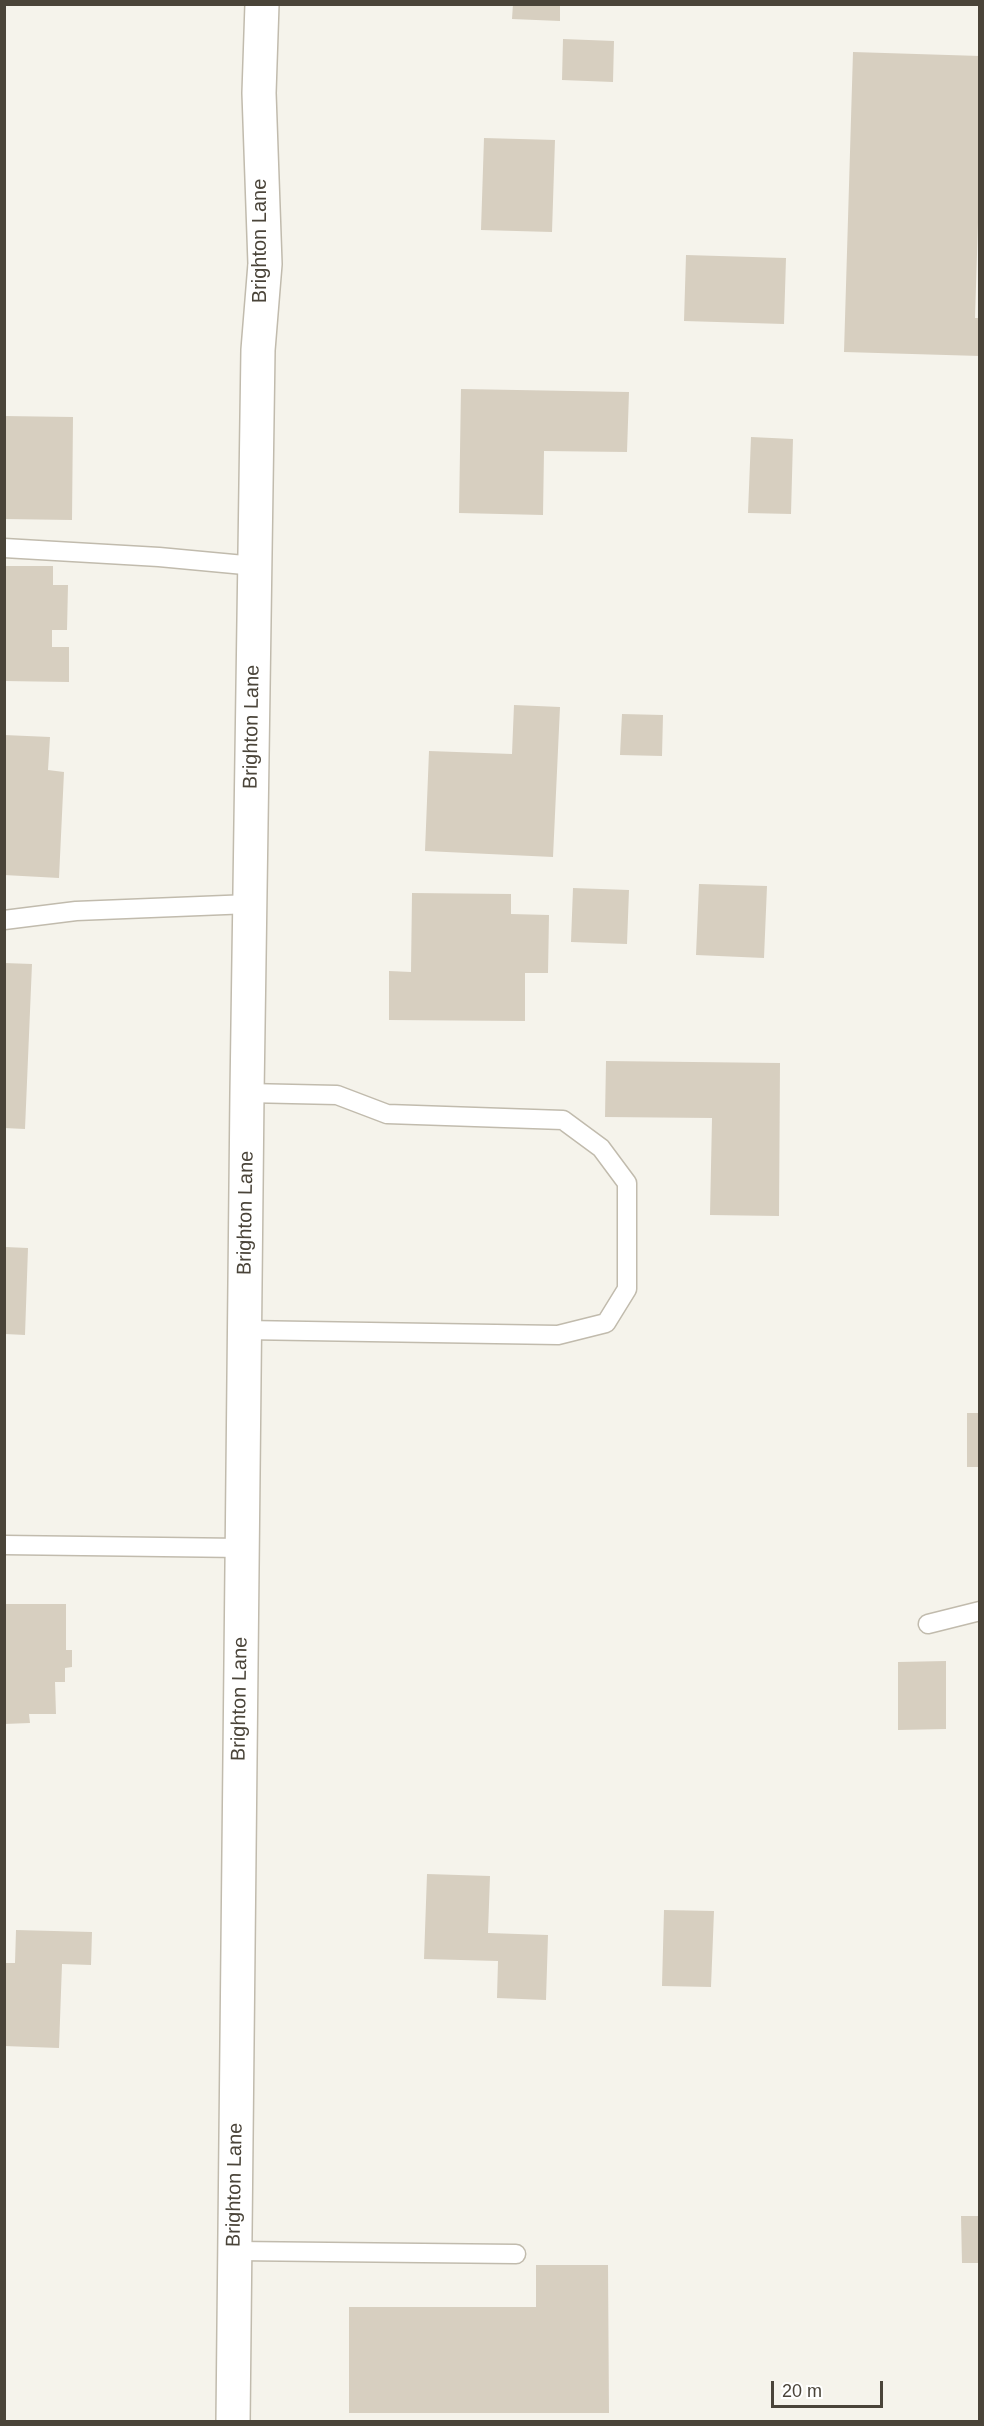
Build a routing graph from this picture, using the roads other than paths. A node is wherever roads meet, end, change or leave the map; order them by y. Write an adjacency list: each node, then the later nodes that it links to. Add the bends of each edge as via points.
1 (262, 4): 3 (street, Brighton Lane, via 259,93 265,264 258,350)
2 (4, 548): 3 (lane)
3 (255, 566): 4 (street, Brighton Lane)
4 (250, 904): 5 (lane, via 76,911); 6 (street, Brighton Lane)
5 (4, 920)
6 (247, 1093): 7 (street, Brighton Lane); 7 (lane, via 337,1095 387,1114 563,1120 602,1148 627,1184 627,1289 606,1323 558,1335)
7 (244, 1330): 9 (street, Brighton Lane)
8 (4, 1545): 9 (lane)
9 (242, 1548): 12 (street, Brighton Lane)
10 (980, 1611): 11 (lane)
11 (928, 1624)
12 (235, 2251): 13 (lane); 14 (street, Brighton Lane)
13 (516, 2254)
14 (233, 2421)

